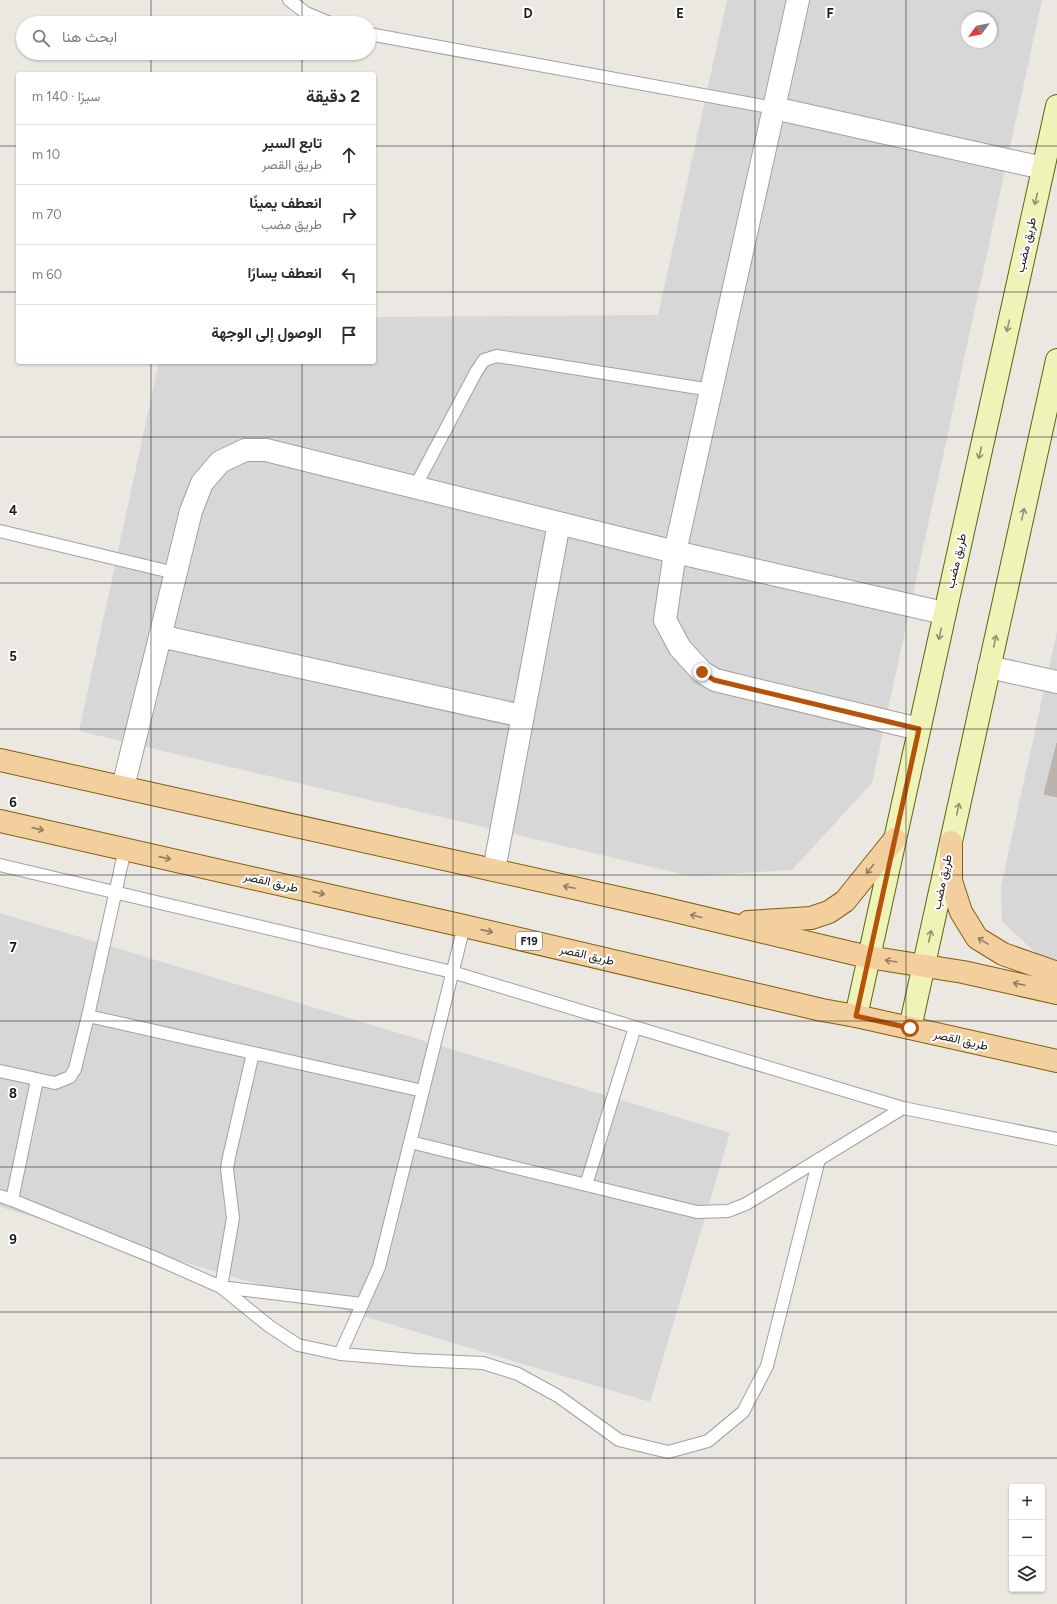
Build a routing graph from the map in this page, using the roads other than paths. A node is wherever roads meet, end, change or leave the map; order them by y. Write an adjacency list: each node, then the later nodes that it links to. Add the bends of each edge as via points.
1 (289, 0): 3 (lane)
2 (798, 0): 6 (street)
3 (313, 16)
4 (376, 35): 6 (lane)
5 (1057, 106): 7 (main road, طريق مضب)
6 (774, 108): 7 (street); 9 (street)
7 (1043, 168): 16 (main road, طريق مضب, one-way to 16)
8 (1057, 360): 10 (main road, طريق مضب)
9 (711, 390): 11 (lane, via 497,356 484,360); 14 (street)
10 (1053, 396): 18 (main road, طريق مضب, one-way to 10)
11 (415, 487): 12 (street); 15 (street, via 266,450 245,450 220,462 202,483 191,511)
12 (559, 523): 14 (street); 20 (street)
13 (0, 531): 15 (lane)
14 (676, 552): 16 (street); 21 (street, via 665,620 680,648 702,672 714,680)
15 (175, 573): 17 (street)
16 (944, 613): 21 (main road, طريق مضب, one-way to 21)
17 (160, 636): 20 (street); 23 (street)
18 (989, 667): 19 (street); 26 (main road, طريق مضب, one-way to 18)
19 (1057, 682)
20 (522, 716): 29 (street)
21 (919, 729): 25 (main road, طريق مضب)
22 (0, 760): 23 (main road)
23 (123, 787): 29 (main road)
24 (0, 821): 27 (main road, طريق القصر / F19, one-way to 27)
25 (895, 839): 31 (main road, one-way to 31, via 845,901 829,912 811,918); 33 (main road, طريق مضب)
26 (951, 842): 34 (main road, طريق مضب, one-way to 26); 36 (main road, one-way to 26, via 1003,954 977,938 961,912 951,881)
27 (125, 849): 30 (lane); 32 (main road, طريق القصر / F19, one-way to 32)
28 (0, 865): 30 (lane)
29 (494, 870): 31 (main road, one-way to 29)
30 (116, 891): 35 (lane); 38 (lane)
31 (723, 923): 33 (main road)
32 (464, 926): 35 (lane); 39 (main road, طريق القصر / F19, one-way to 39)
33 (868, 957): 34 (main road, one-way to 33); 39 (main road, طريق مضب)
34 (924, 966): 37 (main road, one-way to 34); 41 (main road, طريق مضب)
35 (452, 972): 40 (lane); 46 (lane)
36 (1057, 973)
37 (1057, 993)
38 (88, 1016): 42 (lane); 45 (lane, via 75,1069 70,1077 55,1083)
39 (856, 1016): 41 (main road, طريق القصر / F19)
40 (635, 1027): 47 (lane); 51 (lane)
41 (910, 1028): 43 (main road, طريق القصر / F19)
42 (252, 1053): 46 (lane); 54 (lane, via 227,1169 233,1218)
43 (1057, 1061)
44 (0, 1071): 45 (lane)
45 (37, 1080): 53 (lane)
46 (423, 1091): 49 (lane)
47 (903, 1108): 48 (lane); 50 (lane)
48 (1057, 1139)
49 (410, 1142): 51 (lane); 55 (lane, via 379,1267)
50 (819, 1159): 51 (lane, via 746,1204 728,1211 698,1212); 56 (lane, via 767,1366 743,1412 708,1441 668,1452 619,1440 558,1396 518,1374 483,1363)
51 (586, 1185)
52 (0, 1196): 53 (lane)
53 (12, 1200): 54 (lane)
54 (221, 1287): 55 (lane); 56 (lane, via 269,1326 298,1344)
55 (362, 1304): 56 (lane)
56 (340, 1354)

